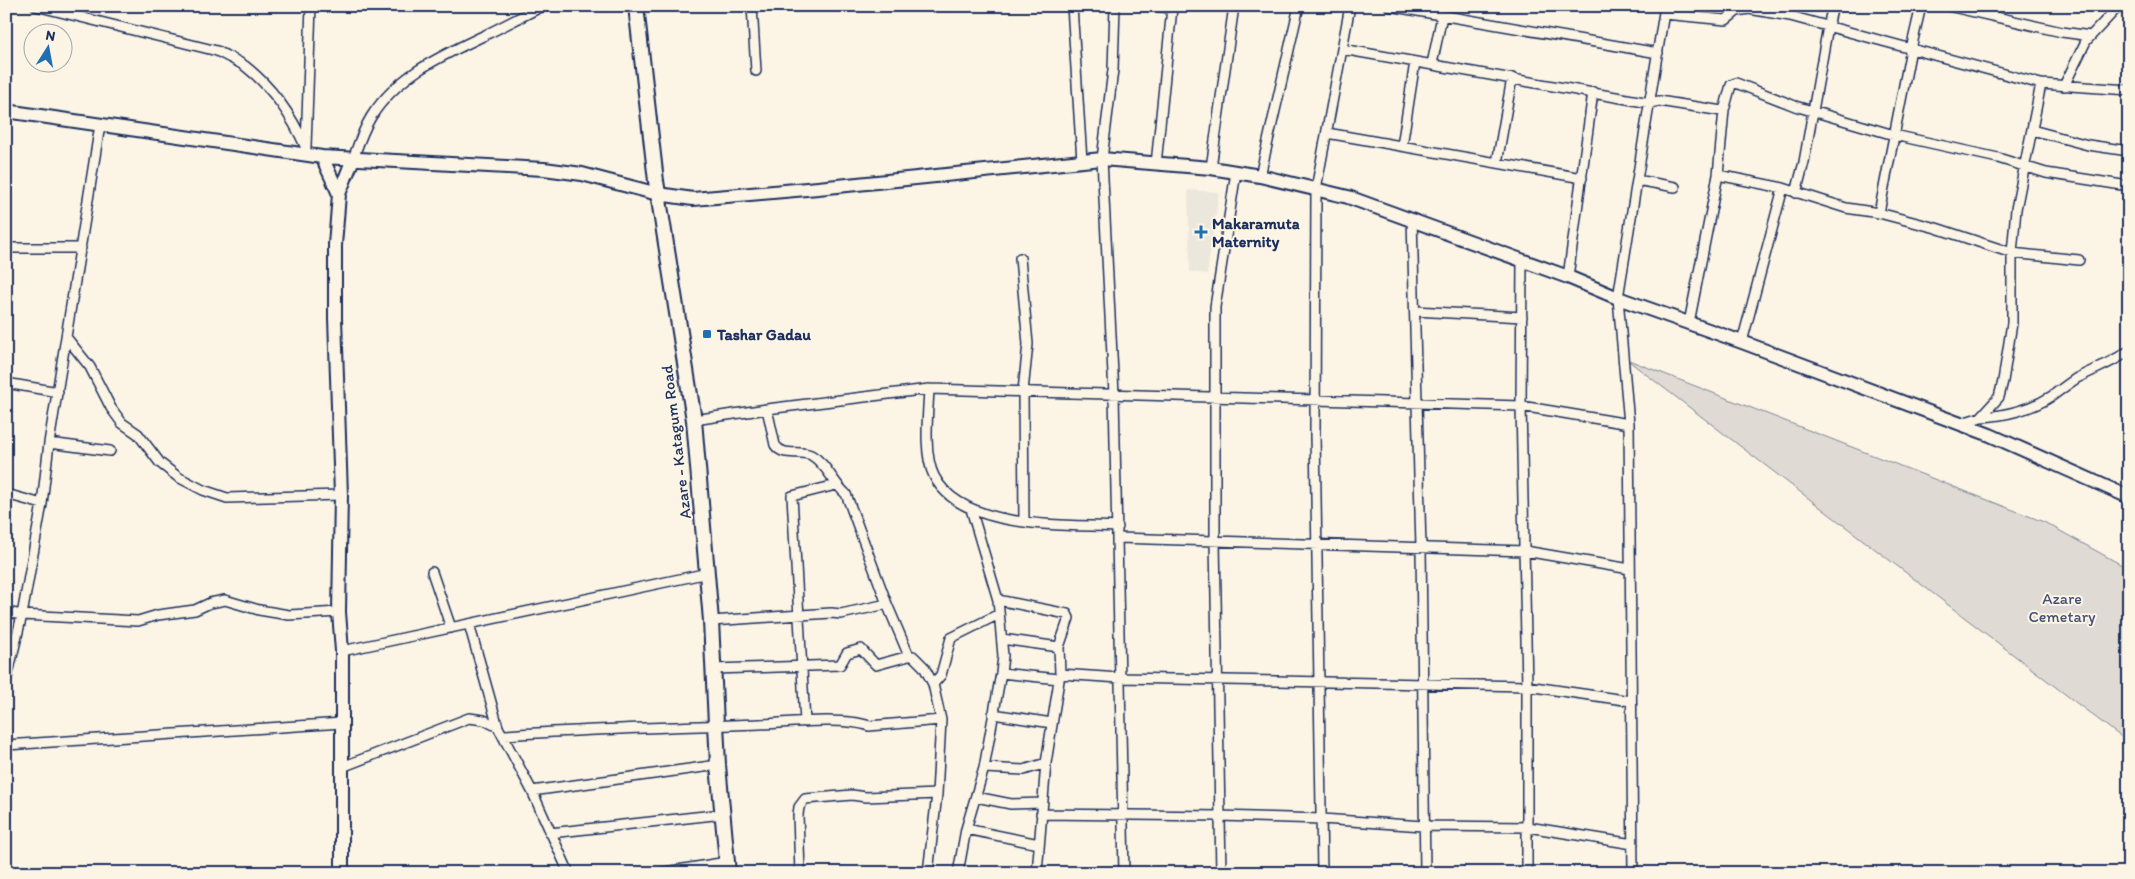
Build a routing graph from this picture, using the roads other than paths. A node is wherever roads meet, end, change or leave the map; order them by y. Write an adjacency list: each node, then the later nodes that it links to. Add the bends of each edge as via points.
1 (36, 6): 44 (street, via 217,51 244,66 266,86 293,121)
2 (311, 6): 44 (street)
3 (543, 6): 47 (street, via 416,71 390,93 371,117)
4 (752, 6): 29 (street)
5 (1072, 6): 49 (street)
6 (1115, 6): 48 (street, via 1113,70)
7 (1154, 6): 51 (street, via 1172,8)
8 (1234, 6): 52 (street)
9 (1299, 6): 56 (street)
10 (1350, 6): 24 (street)
11 (1389, 6): 20 (street)
12 (1792, 6): 21 (street)
13 (1833, 6): 22 (street)
14 (1921, 6): 25 (street)
15 (1948, 6): 23 (street)
16 (2119, 6): 23 (street)
17 (636, 7): 65 (main road, Azare - Katagum Road)
18 (1750, 8): 19 (street, via 1736,11 1726,20); 21 (street)
19 (1665, 10): 26 (street)
20 (1442, 16): 26 (street); 28 (street)
21 (1790, 16): 22 (street)
22 (1828, 26): 25 (street); 38 (street)
23 (2091, 36): 32 (street)
24 (1342, 49): 27 (street); 41 (street)
25 (1911, 49): 31 (street); 42 (street)
26 (1658, 53): 35 (street)
27 (1416, 62): 28 (street); 43 (street)
28 (1432, 64): 30 (street)
29 (756, 71)
30 (1512, 78): 34 (street); 50 (street)
31 (2041, 84): 32 (street); 40 (street)
32 (2064, 86): 33 (street)
33 (2129, 90)
34 (1593, 92): 35 (street); 57 (street)
35 (1650, 103): 36 (street, via 1659,101); 58 (street)
36 (1724, 110): 38 (street, via 1732,83); 55 (street)
37 (6, 111): 39 (street)
38 (1812, 111): 42 (street); 63 (street)
39 (100, 125): 44 (street); 69 (street)
40 (2032, 130): 45 (street); 53 (street)
41 (1327, 133): 43 (street); 62 (street)
42 (1894, 135): 53 (street, via 1982,154); 66 (street)
43 (1402, 146): 50 (street)
44 (305, 151): 46 (street)
45 (2129, 152)
46 (322, 157): 47 (street); 64 (street)
47 (353, 159): 64 (street); 65 (street, via 544,169 600,177)
48 (1102, 159): 49 (street); 51 (street); 86 (street)
49 (1082, 161): 65 (street, via 709,198)
50 (1497, 163): 57 (street)
51 (1156, 164): 52 (street)
52 (1211, 168): 54 (street)
53 (2024, 168): 59 (street); 70 (street)
54 (1236, 172): 56 (street); 87 (street, via 1215,307)
55 (1718, 175): 61 (street); 78 (street)
56 (1260, 176): 62 (street)
57 (1582, 178): 74 (street)
58 (1637, 180): 60 (street); 75 (street)
59 (2122, 185)
60 (1675, 187)
61 (1783, 188): 63 (street); 80 (street)
62 (1316, 190): 67 (street, via 1348,197); 88 (street)
63 (1796, 192): 66 (street, via 1846,208)
64 (339, 194): 100 (street, via 335,318)
65 (658, 194): 93 (main road, Azare - Katagum Road)
66 (1878, 213): 70 (street)
67 (1412, 220): 73 (street); 76 (street)
68 (6, 248): 69 (street)
69 (81, 248): 79 (street)
70 (2012, 253): 72 (street); 92 (street, via 2012,322 2007,361 1998,397)
71 (1020, 258): 84 (street, via 1028,344)
72 (2079, 260)
73 (1522, 261): 74 (street); 77 (street)
74 (1568, 277): 75 (street)
75 (1618, 298): 78 (street); 94 (street)
76 (1415, 311): 77 (street); 89 (street)
77 (1522, 317): 90 (street)
78 (1689, 323): 80 (street)
79 (66, 336): 85 (street); 100 (street, via 90,368 122,423 138,434 160,463 178,477 227,498)
80 (1742, 342): 95 (street)
81 (2129, 351): 92 (street, via 2036,404 2001,416)
82 (6, 383): 85 (street)
83 (929, 389): 84 (street); 91 (street); 103 (street, via 928,452 933,475 945,492)
84 (1023, 391): 86 (street); 104 (street)
85 (58, 392): 96 (street)
86 (1114, 394): 87 (street); 105 (street)
87 (1215, 397): 88 (street); 107 (street)
88 (1315, 400): 89 (street); 108 (street)
89 (1417, 402): 90 (street); 109 (street)
90 (1521, 406): 94 (street); 110 (street)
91 (767, 409): 93 (street); 98 (street, via 778,449 814,456)
92 (1981, 417): 95 (street)
93 (694, 420): 113 (main road, Azare - Katagum Road)
94 (1629, 424): 111 (street)
95 (1959, 424): 101 (street)
96 (49, 443): 97 (street); 102 (street)
97 (110, 451)
98 (836, 486): 115 (street, via 846,494); 120 (street, via 792,496)
99 (6, 494): 102 (street)
100 (340, 495): 117 (street)
101 (2129, 496)
102 (42, 504): 119 (street)
103 (971, 509): 104 (street); 114 (street)
104 (1024, 522): 105 (street)
105 (1118, 527): 106 (street)
106 (1118, 538): 107 (street); 132 (street)
107 (1216, 541): 108 (street); 133 (street)
108 (1318, 544): 109 (street); 135 (street)
109 (1421, 548): 110 (street); 137 (street)
110 (1525, 551): 111 (street); 138 (street)
111 (1630, 569): 139 (street)
112 (432, 572): 123 (street)
113 (708, 573): 121 (main road, Azare - Katagum Road); 122 (street)
114 (998, 600): 118 (street); 125 (street, via 1067,614 1069,618)
115 (887, 604): 120 (street, via 841,614); 127 (street)
116 (6, 612): 119 (street)
117 (339, 612): 119 (street, via 289,615 225,600 195,610 138,621); 126 (street)
118 (999, 614): 124 (street); 136 (street, via 951,638 941,675)
119 (22, 615): 134 (street)
120 (799, 616): 121 (street); 128 (street)
121 (711, 621): 129 (main road, Azare - Katagum Road)
122 (469, 624): 123 (street); 141 (street)
123 (451, 628): 126 (street)
124 (1002, 639): 125 (street); 130 (street)
125 (1059, 647): 131 (street)
126 (342, 651): 146 (street)
127 (909, 656): 128 (street, via 876,665 861,648 847,654 840,665); 136 (street, via 918,660)
128 (802, 666): 129 (street); 144 (street)
129 (713, 669): 147 (main road, Azare - Katagum Road)
130 (1002, 673): 131 (street); 140 (street)
131 (1059, 677): 132 (street); 145 (street)
132 (1120, 678): 133 (street); 160 (street)
133 (1217, 679): 135 (street); 161 (street)
134 (6, 682)
135 (1320, 682): 137 (street); 162 (street)
136 (933, 684): 143 (street)
137 (1422, 684): 138 (street); 163 (street)
138 (1527, 686): 139 (street); 164 (street)
139 (1631, 701): 168 (street)
140 (993, 714): 145 (street); 153 (street)
141 (495, 716): 142 (street); 148 (street)
142 (484, 720): 148 (street); 152 (street, via 468,718)
143 (941, 720): 144 (street, via 869,726 859,722); 155 (street)
144 (805, 722): 147 (street)
145 (1052, 722): 150 (street)
146 (342, 723): 149 (street); 152 (street)
147 (716, 725): 148 (street); 151 (main road, Azare - Katagum Road)
148 (501, 731): 154 (street)
149 (6, 745)
150 (1046, 763): 153 (street, via 1024,770); 157 (street)
151 (718, 764): 154 (street); 158 (main road, Azare - Katagum Road)
152 (342, 767): 170 (street)
153 (984, 768): 156 (street)
154 (532, 791): 166 (street)
155 (937, 794): 173 (street, via 805,799 799,806 798,816); 174 (street)
156 (976, 797): 157 (street, via 1011,804); 165 (street)
157 (1042, 803): 159 (street)
158 (723, 814): 166 (street); 169 (main road, Azare - Katagum Road)
159 (1041, 814): 160 (street); 167 (street)
160 (1122, 814): 161 (street); 177 (street)
161 (1220, 816): 162 (street); 178 (street)
162 (1322, 819): 163 (street); 179 (street)
163 (1423, 826): 164 (street); 180 (street)
164 (1528, 827): 168 (street); 181 (street)
165 (966, 829): 167 (street); 175 (street)
166 (550, 833): 171 (street)
167 (1040, 844): 176 (street)
168 (1632, 844): 182 (street)
169 (728, 868): 172 (street)
170 (342, 873)
171 (569, 873)
172 (659, 873)
173 (800, 873)
174 (928, 873)
175 (958, 873)
176 (1037, 873)
177 (1124, 873)
178 (1221, 873)
179 (1322, 873)
180 (1425, 873)
181 (1527, 873)
182 (1633, 873)

